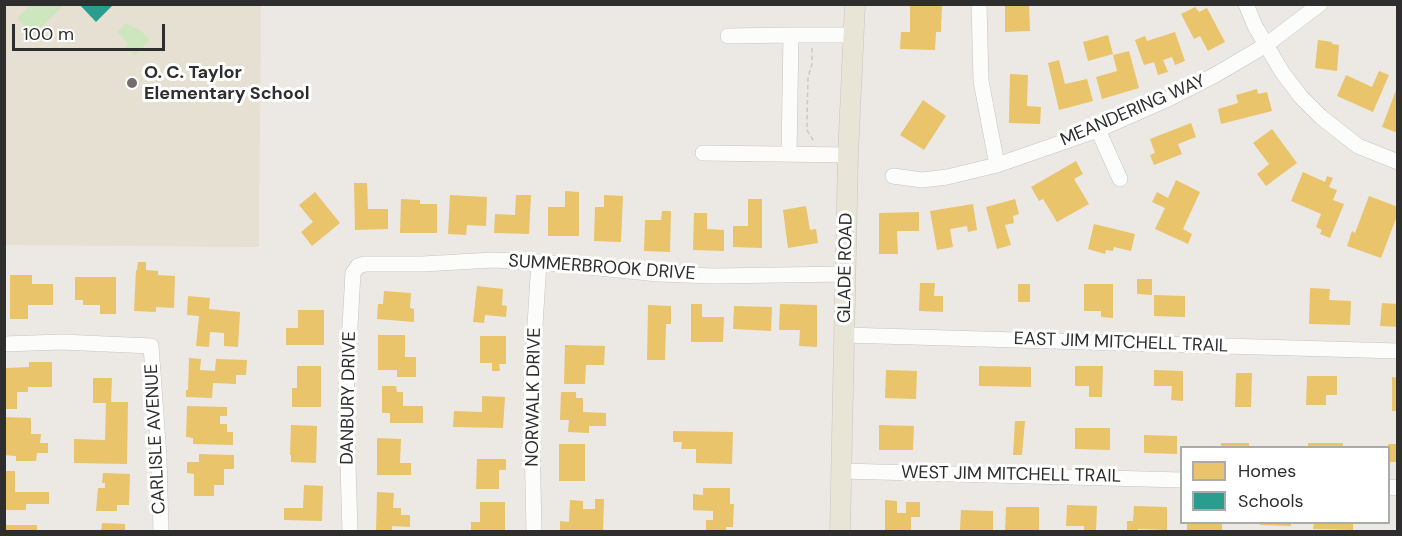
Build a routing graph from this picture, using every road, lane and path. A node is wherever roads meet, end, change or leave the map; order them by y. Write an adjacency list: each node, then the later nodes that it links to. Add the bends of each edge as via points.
1 (855, 4): 7 (main road, GLADE ROAD)
2 (979, 4): 16 (street, via 981,81)
3 (1246, 4): 9 (street)
4 (1320, 4): 9 (street, MEANDERING WAY)
5 (791, 35): 6 (street); 8 (street); 13 (street)
6 (812, 35): 7 (street); 11 (path, via 807,130)
7 (854, 35): 14 (main road, GLADE ROAD)
8 (728, 36)
9 (1266, 45): 10 (street, MEANDERING WAY, via 1176,95); 15 (street, via 1282,72 1321,117 1358,146)
10 (1098, 130): 16 (street, MEANDERING WAY); 18 (street)
11 (814, 142)
12 (703, 153): 13 (street)
13 (789, 154): 14 (street)
14 (848, 155): 21 (main road, GLADE ROAD)
15 (1398, 162)
16 (997, 165): 17 (street, MEANDERING WAY, via 922,180)
17 (893, 176)
18 (1120, 179)
19 (539, 262): 20 (street, SUMMERBROOK DRIVE, via 493,260); 21 (street, SUMMERBROOK DRIVE, via 658,274); 29 (street, NORWALK DRIVE, via 531,388)
20 (358, 266): 28 (street, DANBURY DRIVE, via 353,273 346,396)
21 (846, 274): 22 (main road, GLADE ROAD)
22 (844, 335): 24 (street, EAST JIM MITCHELL TRAIL); 25 (main road, GLADE ROAD)
23 (4, 344): 27 (street, CARLISLE AVENUE, via 151,345)
24 (1398, 351)
25 (842, 471): 26 (street, WEST JIM MITCHELL TRAIL); 30 (main road, GLADE ROAD)
26 (1180, 480)
27 (161, 531)
28 (350, 531)
29 (534, 531)
30 (840, 531)

